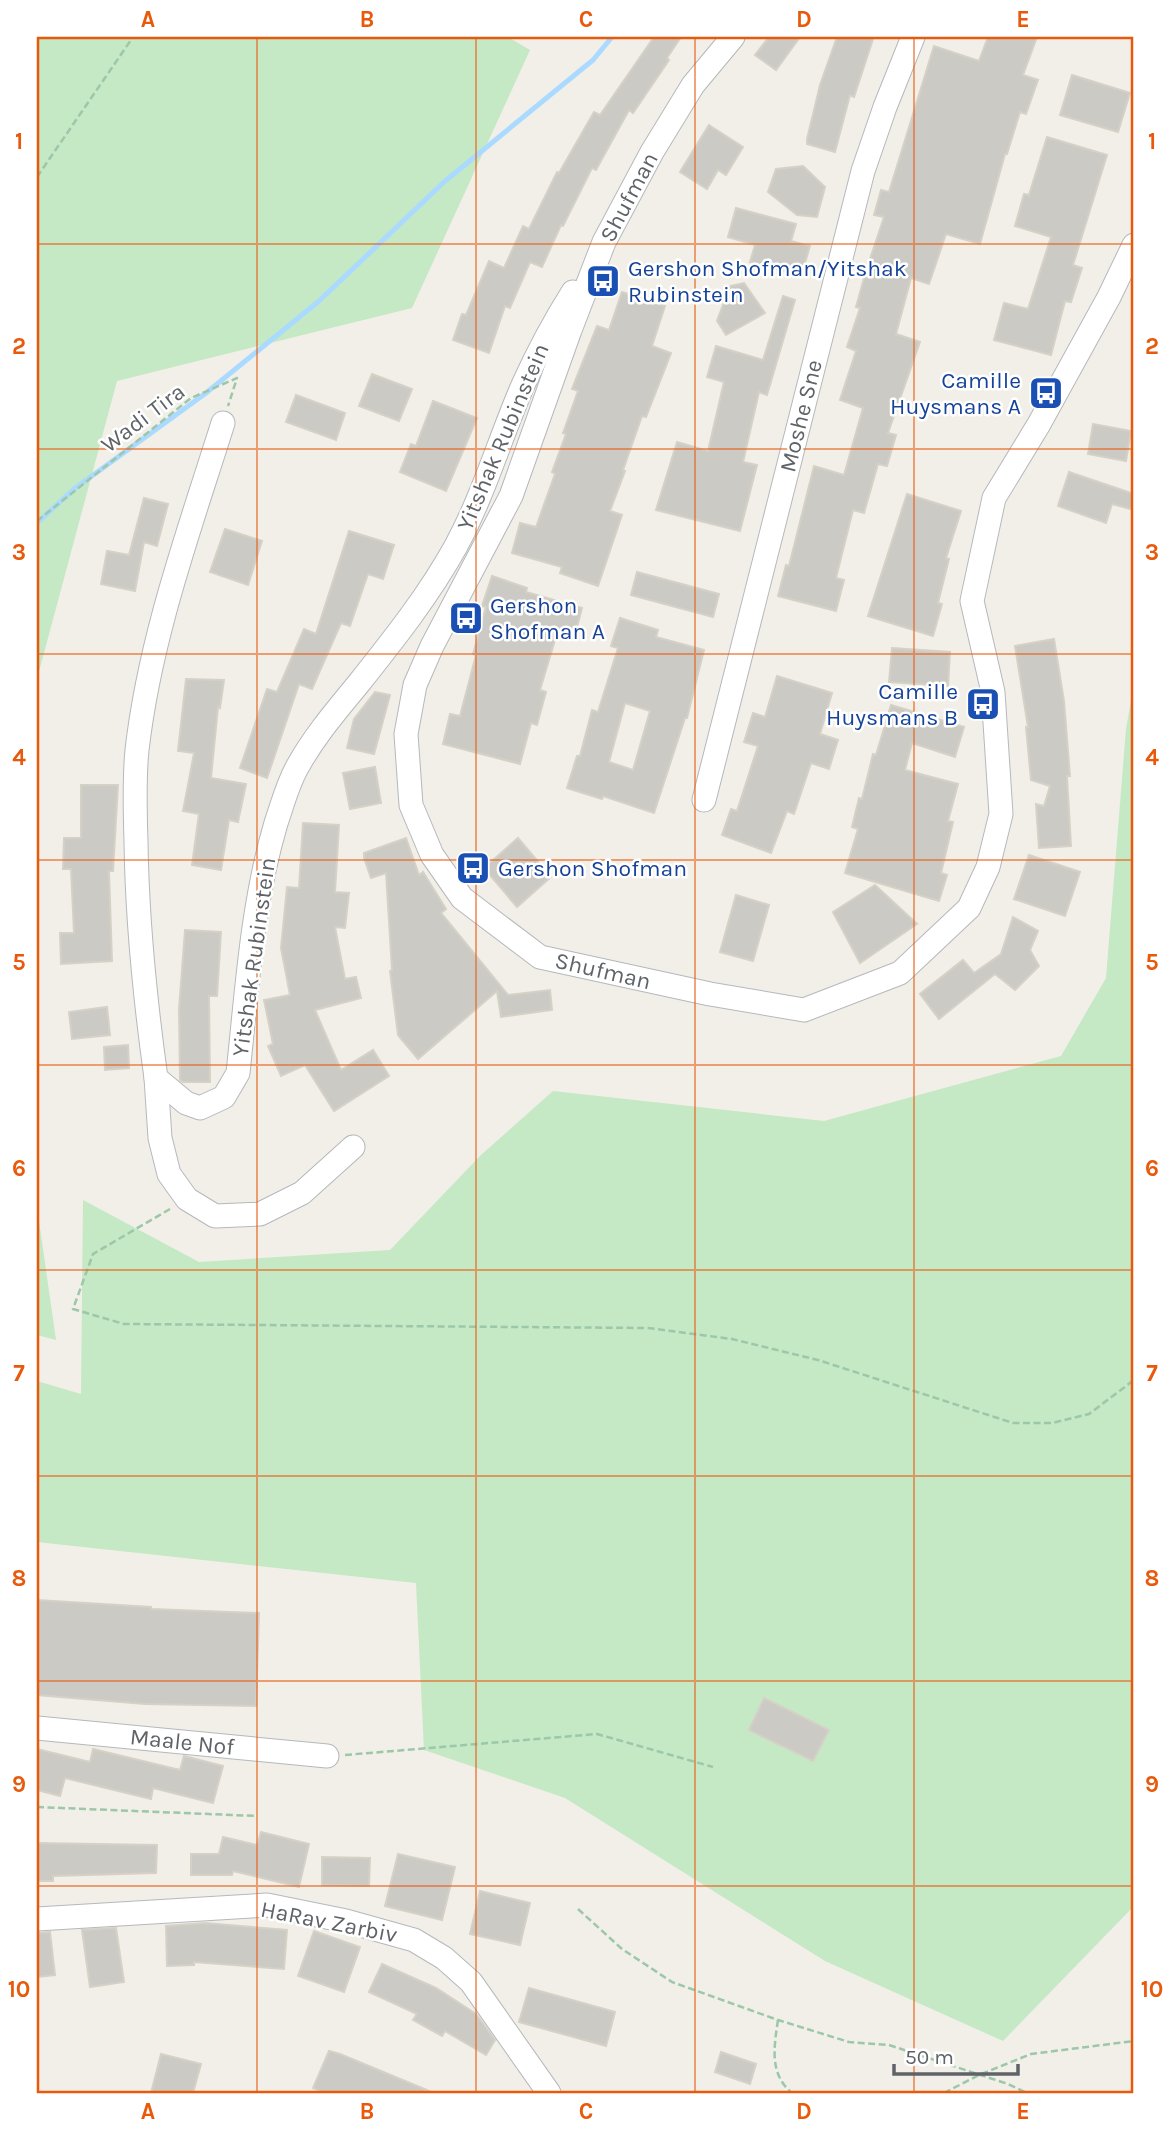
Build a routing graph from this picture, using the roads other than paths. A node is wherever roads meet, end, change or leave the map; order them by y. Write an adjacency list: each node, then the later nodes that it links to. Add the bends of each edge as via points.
1 (733, 37): 3 (street, Shufman, via 694,85)
2 (914, 37): 8 (street, Moshe Sne, via 863,171)
3 (604, 242): 5 (street, Shufman); 6 (street, Yitshak Rubinstein)
4 (1134, 245): 5 (street, Shufman, via 1039,424 994,498 972,601 993,692 1001,814 988,867 969,908 900,973 804,1010 540,957 463,898 432,855 411,805 406,734 415,685 512,496)
5 (570, 330): 6 (street)
6 (547, 334): 9 (street, Yitshak Rubinstein, via 457,545 391,643 319,730 287,790 257,899 238,1073 224,1097 200,1108 186,1103)
7 (223, 423): 9 (street, via 162,616 137,752 137,889)
8 (704, 800)
9 (156, 1078): 10 (street, via 160,1138 169,1174 187,1199 215,1216 260,1214 302,1193)
10 (353, 1147)
11 (37, 1728): 12 (street, Maale Nof)
12 (327, 1756)
13 (37, 1919): 14 (street, HaRav Zarbiv, via 267,1905 414,1940 471,1982)
14 (549, 2093)

